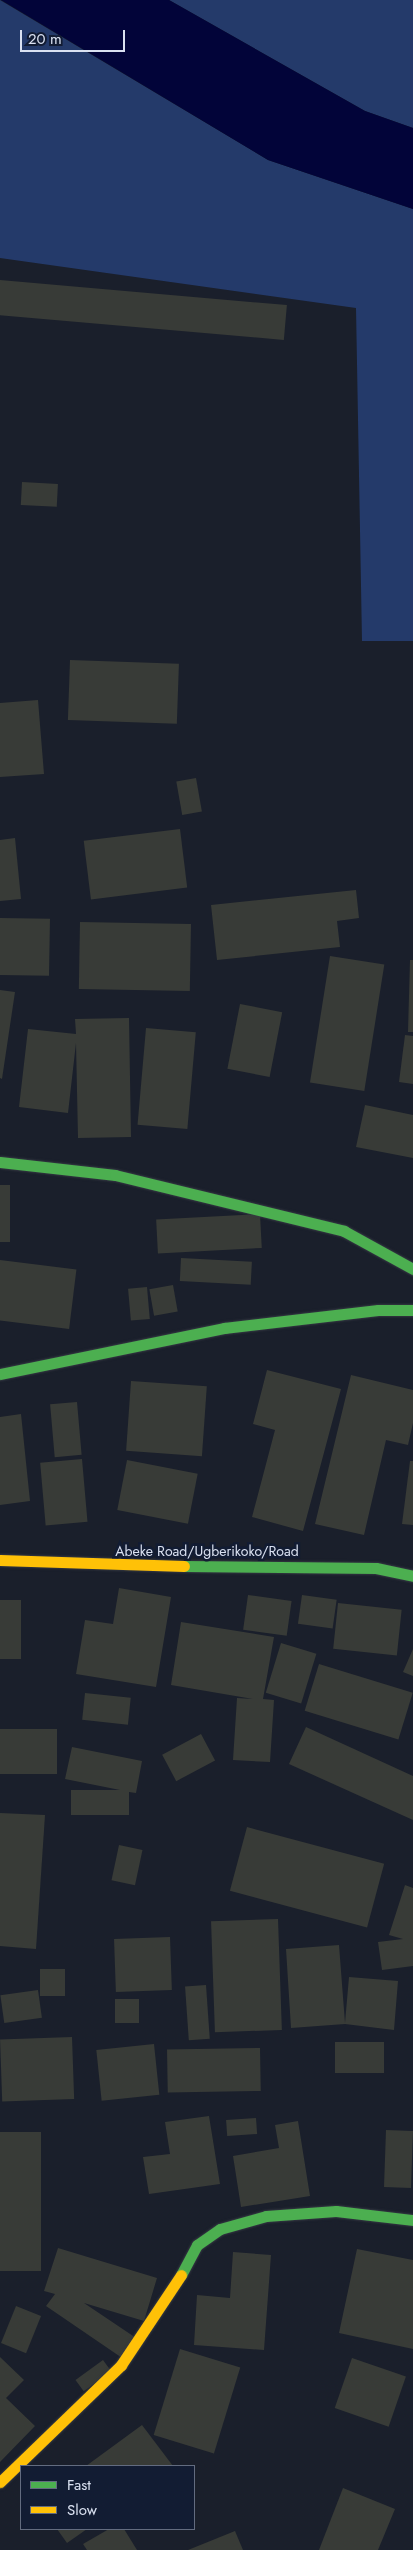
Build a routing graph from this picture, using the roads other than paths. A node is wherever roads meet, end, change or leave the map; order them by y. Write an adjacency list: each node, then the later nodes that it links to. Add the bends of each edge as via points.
1 (0, 1162): 2 (street, via 116,1175 344,1231)
2 (413, 1269)
3 (413, 1310): 4 (street, via 378,1310 224,1328)
4 (0, 1374)
5 (0, 1560): 6 (street, Abeke Road/Ugberikoko/Road, via 94,1565 376,1568)
6 (413, 1576)
7 (413, 2220): 8 (street, via 336,2211 266,2216 220,2229 197,2244 171,2293 121,2365)
8 (0, 2482)

